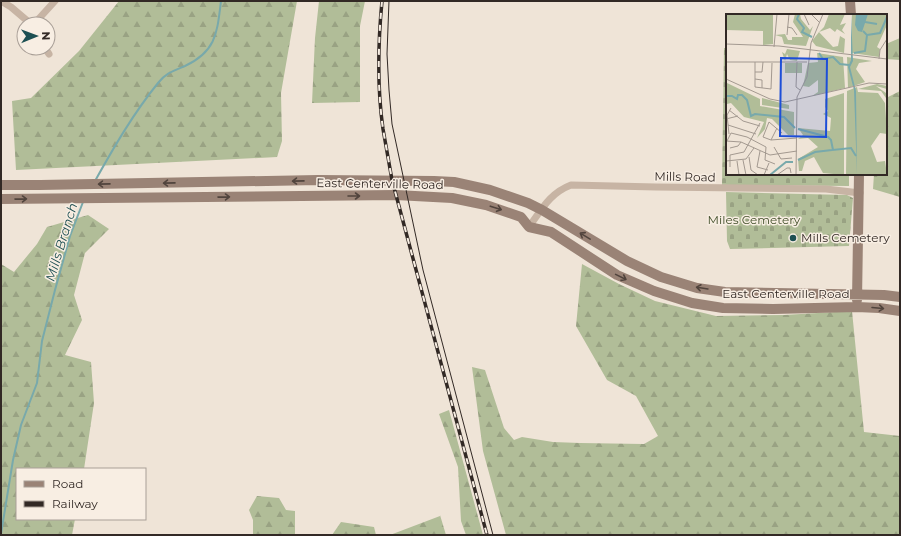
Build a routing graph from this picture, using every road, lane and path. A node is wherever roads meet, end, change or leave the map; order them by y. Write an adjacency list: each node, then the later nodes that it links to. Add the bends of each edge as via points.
1 (1, 1): 5 (street)
2 (56, 1): 6 (street)
3 (850, 1): 4 (main road)
4 (851, 14)
5 (22, 16)
6 (42, 16)
7 (859, 175): 12 (main road)
8 (318, 180): 9 (main road, East Centerville Road, one-way to 9); 11 (main road, East Centerville Road, via 434,181); 13 (main road)
9 (195, 182): 10 (main road, East Centerville Road, one-way to 10); 14 (main road)
10 (1, 184)
11 (470, 186): 16 (main road); 17 (main road, East Centerville Road, via 490,190)
12 (860, 193): 17 (street, Mills Road, via 826,189 571,185 553,194); 19 (main road)
13 (318, 196): 14 (main road, East Centerville Road, one-way to 13); 16 (main road, East Centerville Road, one-way to 16, via 412,196 452,198)
14 (195, 197): 15 (main road, East Centerville Road, one-way to 14)
15 (1, 199)
16 (471, 202): 18 (main road, East Centerville Road, one-way to 18, via 521,216)
17 (542, 210): 18 (street, Mills Road); 19 (main road, East Centerville Road, one-way to 17, via 725,292 697,288 661,277 627,261)
18 (529, 227): 21 (main road, East Centerville Road, one-way to 21, via 551,232 617,276 692,303 723,308)
19 (857, 294): 20 (main road, East Centerville Road); 21 (main road)
20 (900, 297)
21 (857, 307): 22 (main road, East Centerville Road, one-way to 22)
22 (900, 311)

